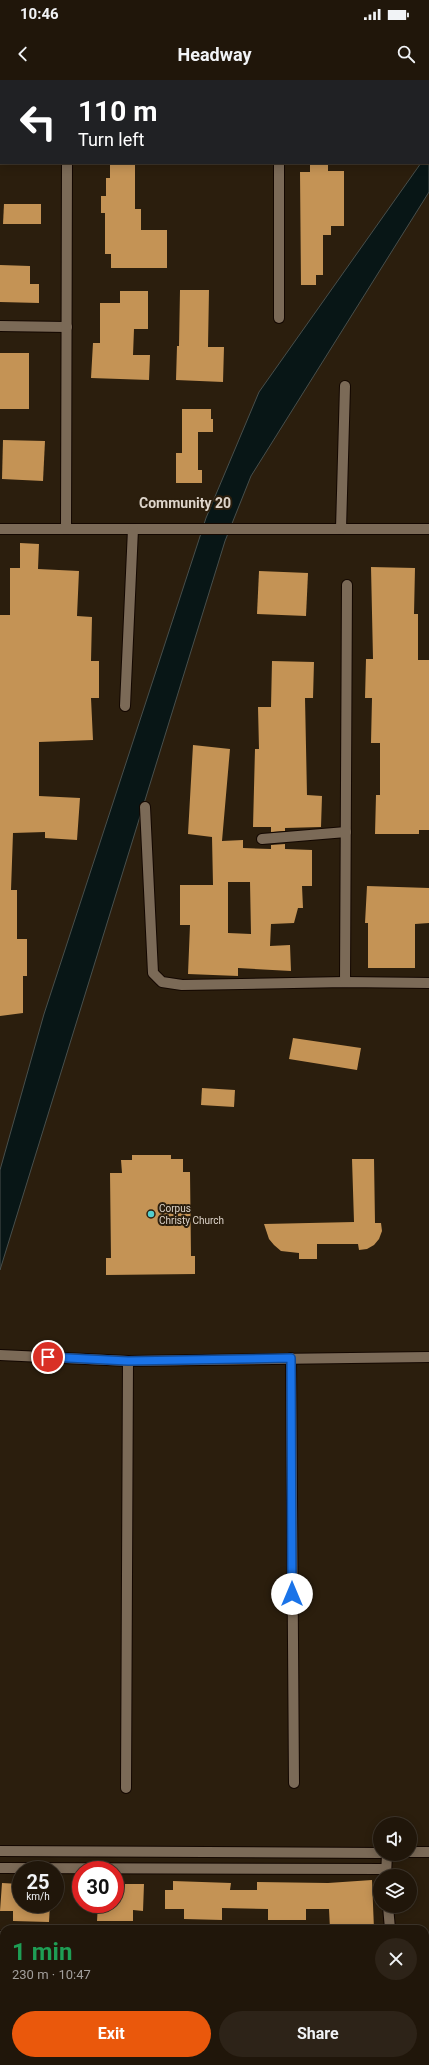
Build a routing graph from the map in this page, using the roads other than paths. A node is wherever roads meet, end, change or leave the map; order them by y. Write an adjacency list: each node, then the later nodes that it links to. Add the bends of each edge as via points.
1 (67, 164): 5 (street)
2 (279, 164): 3 (street)
3 (279, 318)
4 (0, 326): 5 (street)
5 (67, 327): 8 (street)
6 (345, 386): 10 (street)
7 (0, 529): 8 (street)
8 (66, 529): 9 (street)
9 (133, 529): 10 (street); 13 (street)
10 (341, 529): 11 (street)
11 (429, 529)
12 (347, 585): 15 (street)
13 (126, 706)
14 (145, 807): 17 (street, via 153,973 162,982 182,985)
15 (346, 832): 16 (street); 17 (street)
16 (262, 839)
17 (345, 982): 18 (street)
18 (429, 983)
19 (0, 1355): 22 (street)
20 (291, 1358): 21 (street); 22 (street); 23 (street)
21 (429, 1358)
22 (128, 1361): 24 (street)
23 (294, 1783)
24 (126, 1788)
25 (0, 1851): 28 (street)
26 (417, 1852): 27 (street)
27 (429, 1852)
28 (373, 1853)
29 (0, 1868): 30 (street)
30 (373, 1873)
31 (389, 1913): 32 (street)
32 (390, 1925)

